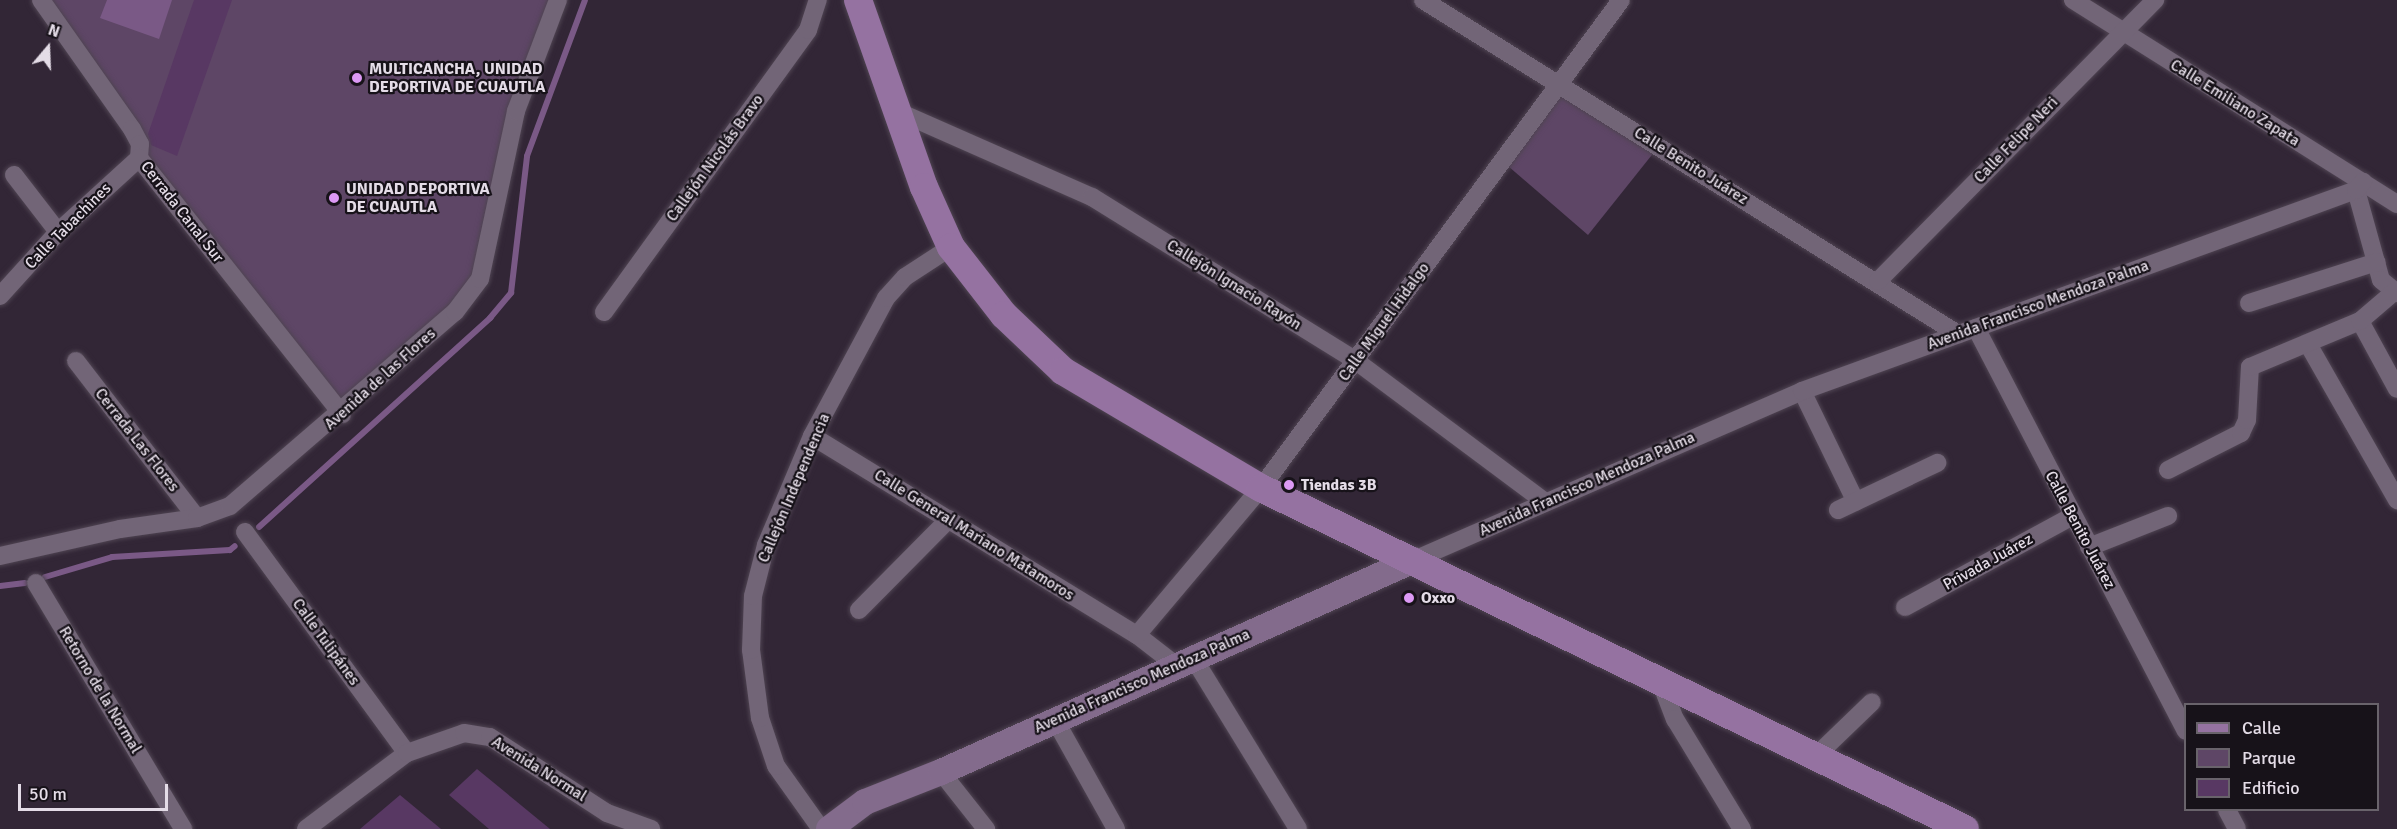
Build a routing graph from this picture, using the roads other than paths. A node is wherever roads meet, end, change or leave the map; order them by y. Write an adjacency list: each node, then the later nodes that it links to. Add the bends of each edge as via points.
1 (41, 0): 12 (street, Cerrada Canal Sur, via 132,129 140,144)
2 (558, 0): 32 (street, Avenida de las Flores, via 516,111 480,279 455,312)
3 (819, 0): 23 (street, Callejón Nicolás Bravo, via 808,30)
4 (858, 0): 11 (main road)
5 (1423, 0): 10 (street, Calle Benito Juárez)
6 (1621, 0): 10 (street, Calle Miguel Hidalgo)
7 (2073, 0): 9 (street, Calle Emiliano Zapata)
8 (2155, 0): 9 (street, Calle Felipe Neri)
9 (2121, 32): 14 (street, Calle Emiliano Zapata); 19 (street, Calle Felipe Neri)
10 (1556, 83): 19 (street, Calle Benito Juárez); 29 (street, Calle Miguel Hidalgo)
11 (899, 112): 17 (main road); 29 (street, Callejón Ignacio Rayón, via 1092,197)
12 (139, 158): 16 (street, Calle Tabachines); 32 (street, Cerrada Canal Sur)
13 (14, 175): 16 (street)
14 (2359, 186): 15 (street, Calle Emiliano Zapata); 18 (street); 25 (street, Avenida Francisco Mendoza Palma)
15 (2397, 204)
16 (58, 232): 21 (street, Calle Tabachines)
17 (951, 247): 33 (street, Callejón Independencia, via 905,277 886,298); 36 (main road, via 1004,315 1063,371)
18 (2377, 262): 20 (street, via 2381,280); 22 (street)
19 (1878, 281): 26 (street, Calle Benito Juárez)
20 (2395, 293): 24 (street)
21 (0, 296)
22 (2249, 303)
23 (604, 312)
24 (2360, 321): 27 (street); 30 (street)
25 (1976, 328): 26 (street, Avenida Francisco Mendoza Palma); 42 (street, Calle Benito Juárez)
26 (1958, 334): 31 (street, Avenida Francisco Mendoza Palma)
27 (2308, 344): 35 (street, via 2250,367 2247,420 2241,433); 37 (street)
28 (76, 361): 43 (street, Cerrada Las Flores)
29 (1356, 361): 36 (street, Calle Miguel Hidalgo); 38 (street, Callejón Ignacio Rayón)
30 (2397, 389)
31 (1802, 391): 38 (street, Avenida Francisco Mendoza Palma); 39 (street)
32 (342, 414): 43 (street, Avenida de las Flores, via 230,507)
33 (812, 436): 44 (street, Calle General Mariano Matamoros); 65 (street, Callejón Independencia, via 766,545 753,596 751,650 760,718 776,766)
34 (1937, 463): 39 (street)
35 (2168, 470)
36 (1262, 488): 48 (main road); 52 (street, Calle Miguel Hidalgo)
37 (2397, 500)
38 (1544, 501): 48 (street, Avenida Francisco Mendoza Palma)
39 (1856, 502): 40 (street)
40 (1838, 510)
41 (2168, 516): 46 (street)
42 (2071, 517): 46 (street, Calle Benito Juárez); 50 (street, Privada Juárez)
43 (197, 518): 47 (street, Avenida de las Flores, via 120,529)
44 (949, 519): 51 (street); 52 (street, Calle General Mariano Matamoros)
45 (245, 532): 58 (street, Calle Tulipánes)
46 (2089, 547): 57 (street, Calle Benito Juárez)
47 (0, 556)
48 (1414, 560): 53 (street, Avenida Francisco Mendoza Palma); 54 (main road)
49 (36, 583): 62 (street, Retorno de la Normal)
50 (1905, 607)
51 (859, 610)
52 (1137, 635): 53 (street, Calle General Mariano Matamoros)
53 (1186, 662): 56 (street, Avenida Francisco Mendoza Palma); 69 (street)
54 (1661, 683): 59 (main road); 70 (street, via 1676,719)
55 (1872, 702): 59 (street)
56 (1054, 718): 60 (street, Avenida Francisco Mendoza Palma); 68 (street)
57 (2184, 727)
58 (407, 753): 63 (street, Avenida Normal); 64 (street, Avenida Normal, via 464,733 490,736 607,813)
59 (1817, 755): 71 (main road)
60 (941, 772): 66 (street, Avenida Francisco Mendoza Palma, via 865,802); 67 (street)
61 (2228, 811): 72 (street)
62 (183, 829)
63 (306, 829)
64 (651, 829)
65 (821, 829)
66 (829, 829)
67 (986, 829)
68 (1116, 829)
69 (1298, 829)
70 (1742, 829)
71 (1965, 829)
72 (2237, 829)

